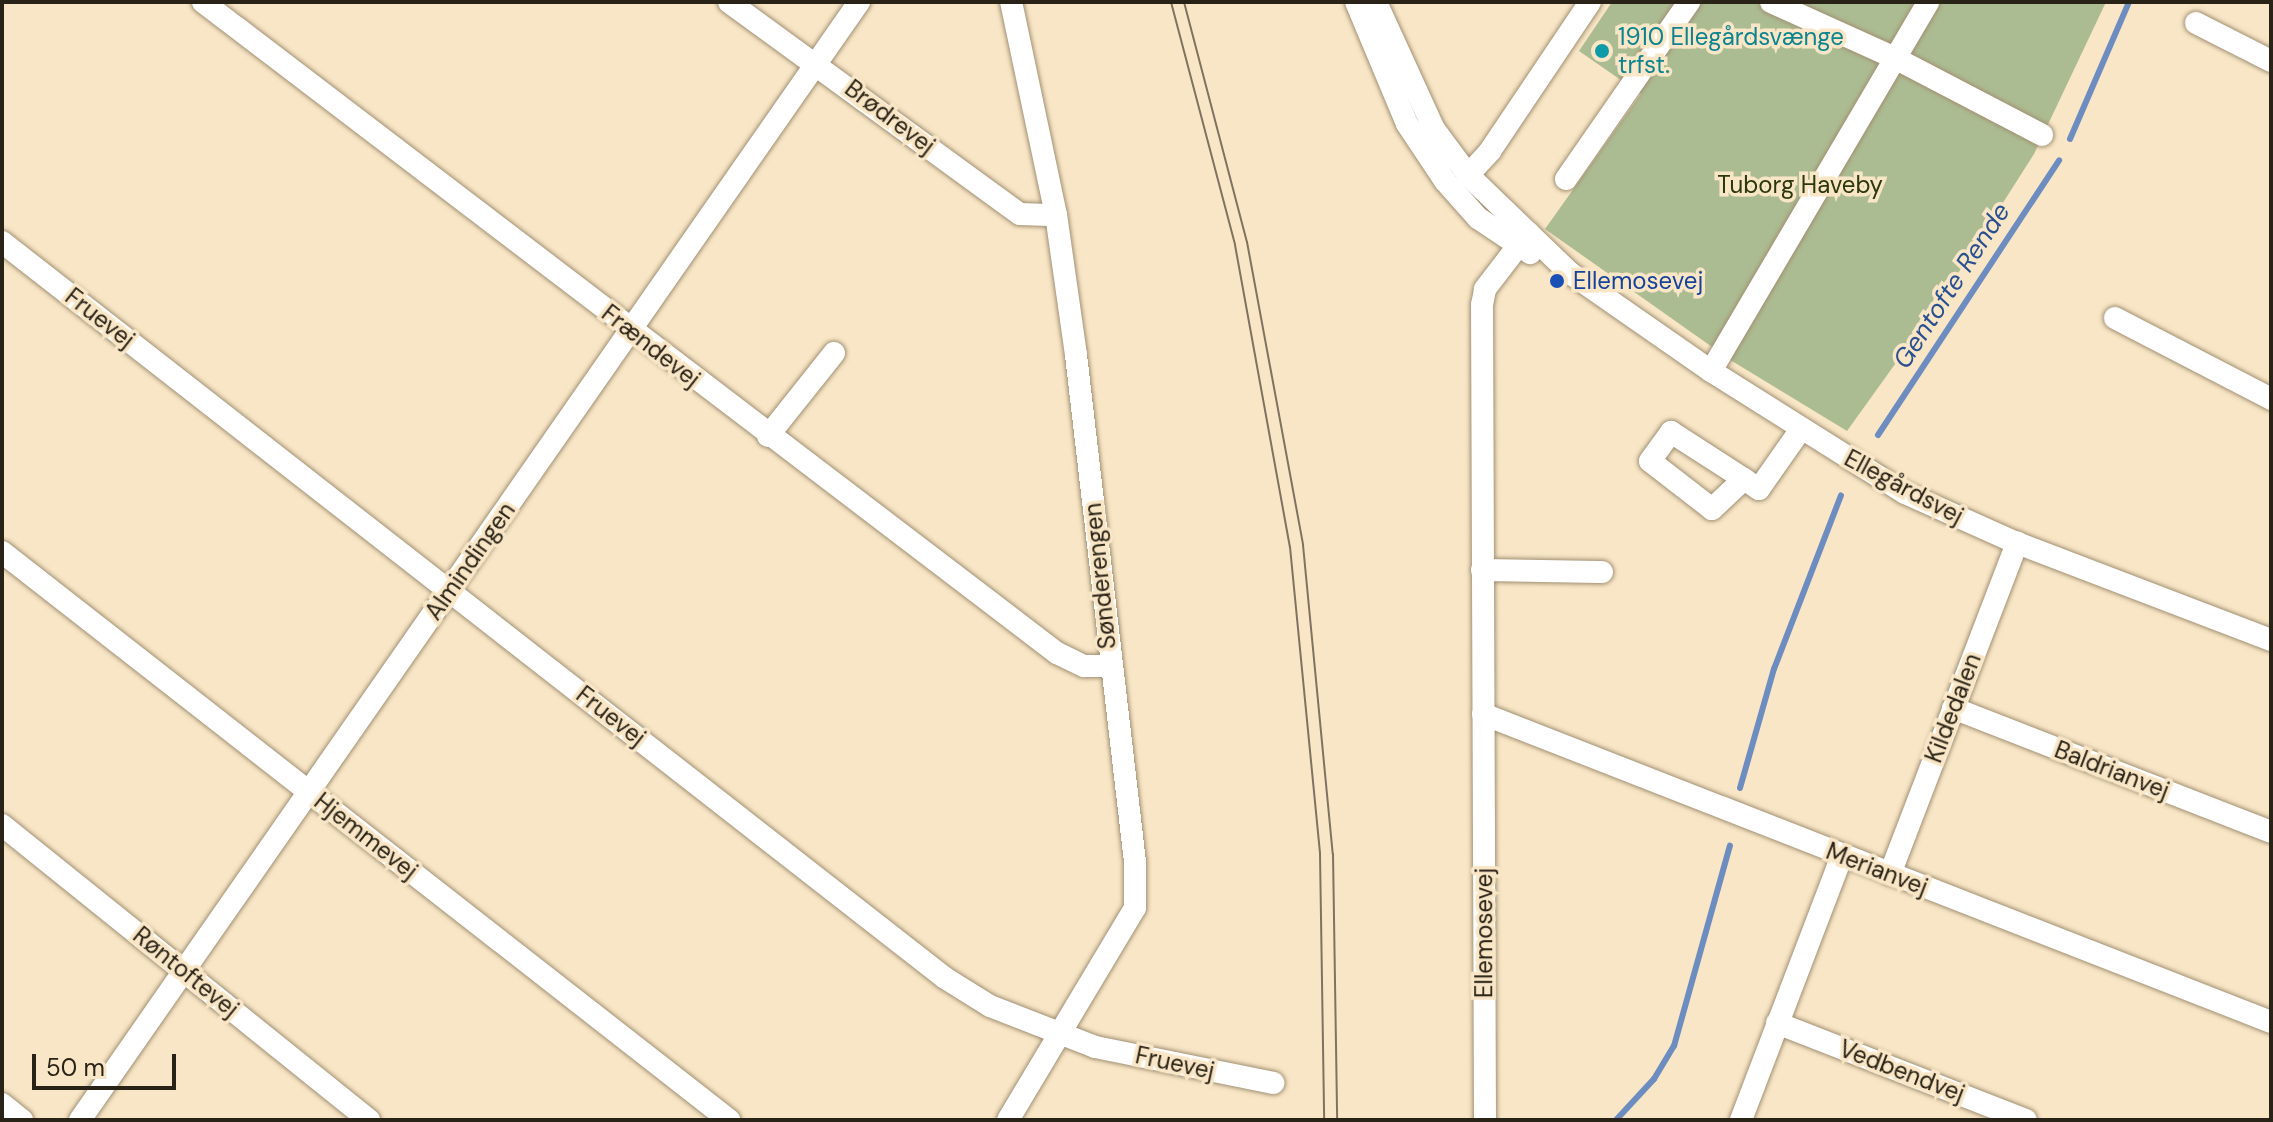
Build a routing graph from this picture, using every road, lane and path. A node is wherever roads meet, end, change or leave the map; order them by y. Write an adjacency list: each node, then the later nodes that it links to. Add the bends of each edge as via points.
1 (203, 2): 22 (street, Frændevej)
2 (729, 2): 14 (street, Brødrevej)
3 (859, 2): 14 (street, Almindingen)
4 (1011, 2): 18 (street, Sønderengen)
5 (1356, 2): 19 (street, Ellegårdsvej, via 1414,136 1478,218)
6 (1376, 2): 16 (street, Ellegårdsvej, via 1434,129)
7 (1590, 2): 16 (street, via 1490,151)
8 (1689, 2): 17 (street)
9 (1771, 2): 12 (street)
10 (1928, 2): 12 (street)
11 (2196, 23): 13 (street)
12 (1895, 58): 15 (street); 24 (street)
13 (2271, 61)
14 (816, 63): 18 (street, Brødrevej, via 1020,214); 22 (street, Almindingen)
15 (2042, 135)
16 (1468, 175): 19 (street, Ellegårdsvej)
17 (1566, 179)
18 (1056, 215): 35 (street, Sønderengen)
19 (1523, 240): 24 (street, Ellegårdsvej); 31 (street, Ellemosevej, via 1485,289 1482,305)
20 (2, 242): 33 (street, Fruevej)
21 (2115, 318): 25 (street)
22 (631, 330): 27 (street, Frændevej); 33 (street, Almindingen)
23 (834, 353): 27 (street)
24 (1711, 371): 26 (street, Ellegårdsvej)
25 (2271, 399)
26 (1801, 429): 28 (street, via 1759,489); 29 (street, Ellegårdsvej, via 1905,493)
27 (768, 436): 35 (street, Frændevej, via 1057,653 1084,666)
28 (1744, 479)
29 (2017, 543): 34 (street, Ellegårdsvej); 36 (street, Kildedalen)
30 (2, 552): 38 (street, Hjemmevej)
31 (1482, 570): 32 (street); 37 (street, Ellemosevej)
32 (1602, 572)
33 (450, 590): 38 (street, Almindingen); 46 (street, Fruevej, via 945,978 990,1006)
34 (2271, 640)
35 (1111, 666): 46 (street, Sønderengen, via 1135,862 1135,908)
36 (1953, 708): 40 (street, Baldrianvej); 42 (street, Kildedalen)
37 (1483, 714): 41 (street, Merianvej); 54 (street, Ellemosevej)
38 (309, 792): 43 (street, Almindingen); 52 (street, Hjemmevej)
39 (2, 825): 43 (street, Røntoftevej)
40 (2271, 832)
41 (1842, 856): 42 (street, Merianvej); 45 (street)
42 (1890, 874): 44 (street, Merianvej)
43 (184, 971): 50 (street, Almindingen); 51 (street, Røntoftevej)
44 (2271, 1022)
45 (1777, 1023): 55 (street); 56 (street, Vedbendvej)
46 (1062, 1035): 47 (street, Fruevej); 53 (street, Sønderengen)
47 (1273, 1083)
48 (2, 1104): 49 (street)
49 (22, 1120)
50 (80, 1120)
51 (369, 1120)
52 (729, 1120)
53 (1008, 1120)
54 (1485, 1120)
55 (1741, 1120)
56 (2026, 1120)

